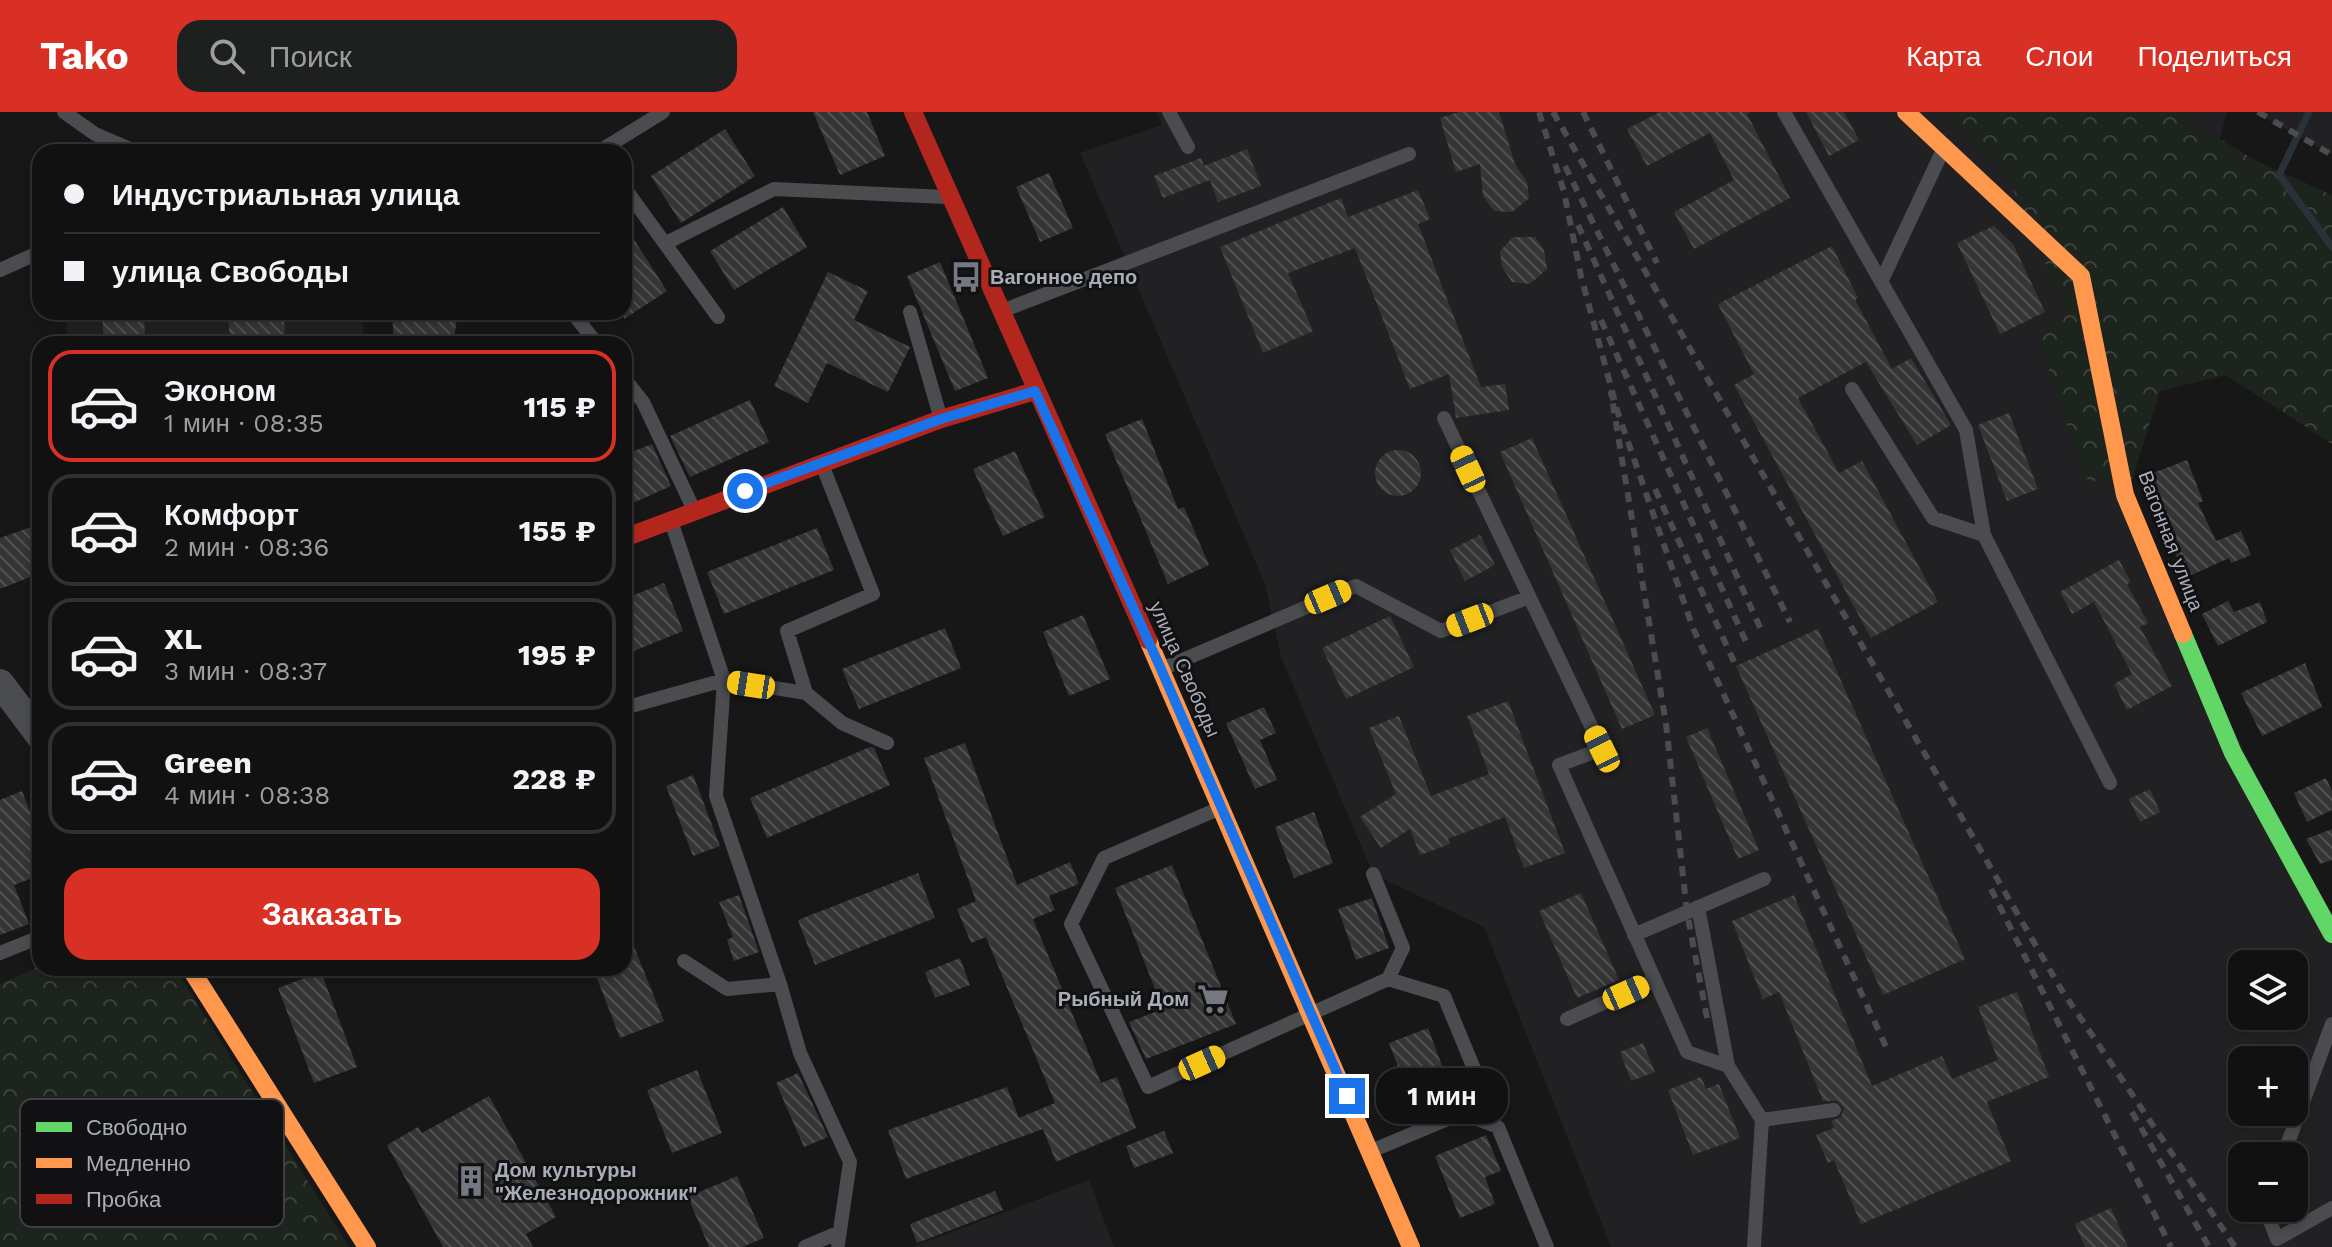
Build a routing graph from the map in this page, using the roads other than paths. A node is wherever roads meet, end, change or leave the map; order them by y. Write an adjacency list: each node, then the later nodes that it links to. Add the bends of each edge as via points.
1 (64, 112): 7 (lane)
2 (663, 112): 10 (lane)
3 (913, 112): 15 (street, улица Свободы)
4 (1169, 112): 11 (lane)
5 (1784, 112): 19 (lane)
6 (1906, 112): 12 (street, Вагонная улица)
7 (95, 134): 8 (lane); 9 (lane)
8 (96, 144)
9 (118, 144)
10 (611, 144)
11 (1188, 147)
12 (1944, 148): 19 (lane); 48 (street, Вагонная улица, via 2081,276 2125,495 2233,753)
13 (1409, 154): 20 (lane)
14 (632, 198): 16 (lane)
15 (950, 198): 16 (lane, via 774,189); 20 (street, улица Свободы)
16 (666, 243): 22 (lane)
17 (32, 256): 18 (lane)
18 (0, 270)
19 (1881, 282): 34 (lane, via 1966,430)
20 (1002, 311): 27 (street, улица Свободы)
21 (910, 312): 29 (lane)
22 (718, 317)
23 (578, 320): 24 (lane)
24 (591, 336)
25 (632, 388): 31 (lane)
26 (1852, 389): 34 (lane, via 1933,518)
27 (1035, 391): 29 (street); 36 (street, улица Свободы)
28 (1444, 418): 35 (lane)
29 (941, 419): 30 (street)
30 (822, 463): 31 (street); 39 (lane, via 873,594 787,631)
31 (694, 510): 32 (street)
32 (671, 520): 33 (street); 37 (lane)
33 (632, 535)
34 (1984, 535): 43 (lane)
35 (1529, 597): 36 (lane, via 1441,631 1356,586); 49 (lane, via 1602,749 1559,765)
36 (1161, 669): 44 (street, улица Свободы)
37 (724, 680): 39 (lane); 40 (lane); 56 (lane, via 716,796)
38 (0, 683): 41 (street)
39 (806, 693): 42 (lane, via 842,723)
40 (632, 706)
41 (32, 725)
42 (887, 743)
43 (2110, 783)
44 (1222, 808): 57 (street, улица Свободы); 57 (lane, via 1104,858 1071,924 1148,1087)
45 (1373, 874): 54 (lane, via 1403,948)
46 (1764, 879): 47 (lane)
47 (1698, 907): 49 (lane); 60 (lane)
48 (2332, 934)
49 (1634, 935): 55 (lane)
50 (32, 940): 51 (lane)
51 (0, 953)
52 (684, 961): 56 (lane, via 727,989)
53 (195, 976): 61 (street)
54 (1388, 979): 57 (lane); 63 (lane, via 1444,996 1477,1076)
55 (1655, 980): 58 (lane); 60 (lane, via 1687,1052)
56 (780, 984): 73 (lane, via 800,1053 850,1162 839,1238)
57 (1312, 1014): 67 (street, улица Свободы)
58 (1567, 1019)
59 (2332, 1024): 66 (lane)
60 (1728, 1066): 65 (lane)
61 (273, 1099)
62 (1834, 1110): 65 (lane)
63 (1462, 1113): 67 (lane); 75 (lane, via 1498,1127)
64 (284, 1116): 72 (street)
65 (1762, 1120): 76 (lane)
66 (2288, 1142)
67 (1371, 1151): 74 (street, улица Свободы)
68 (2332, 1208): 71 (lane)
69 (2270, 1222): 70 (lane, via 2277,1239)
70 (2307, 1222)
71 (2308, 1222)
72 (367, 1247)
73 (805, 1247)
74 (1411, 1247)
75 (1547, 1247)
76 (1754, 1247)

